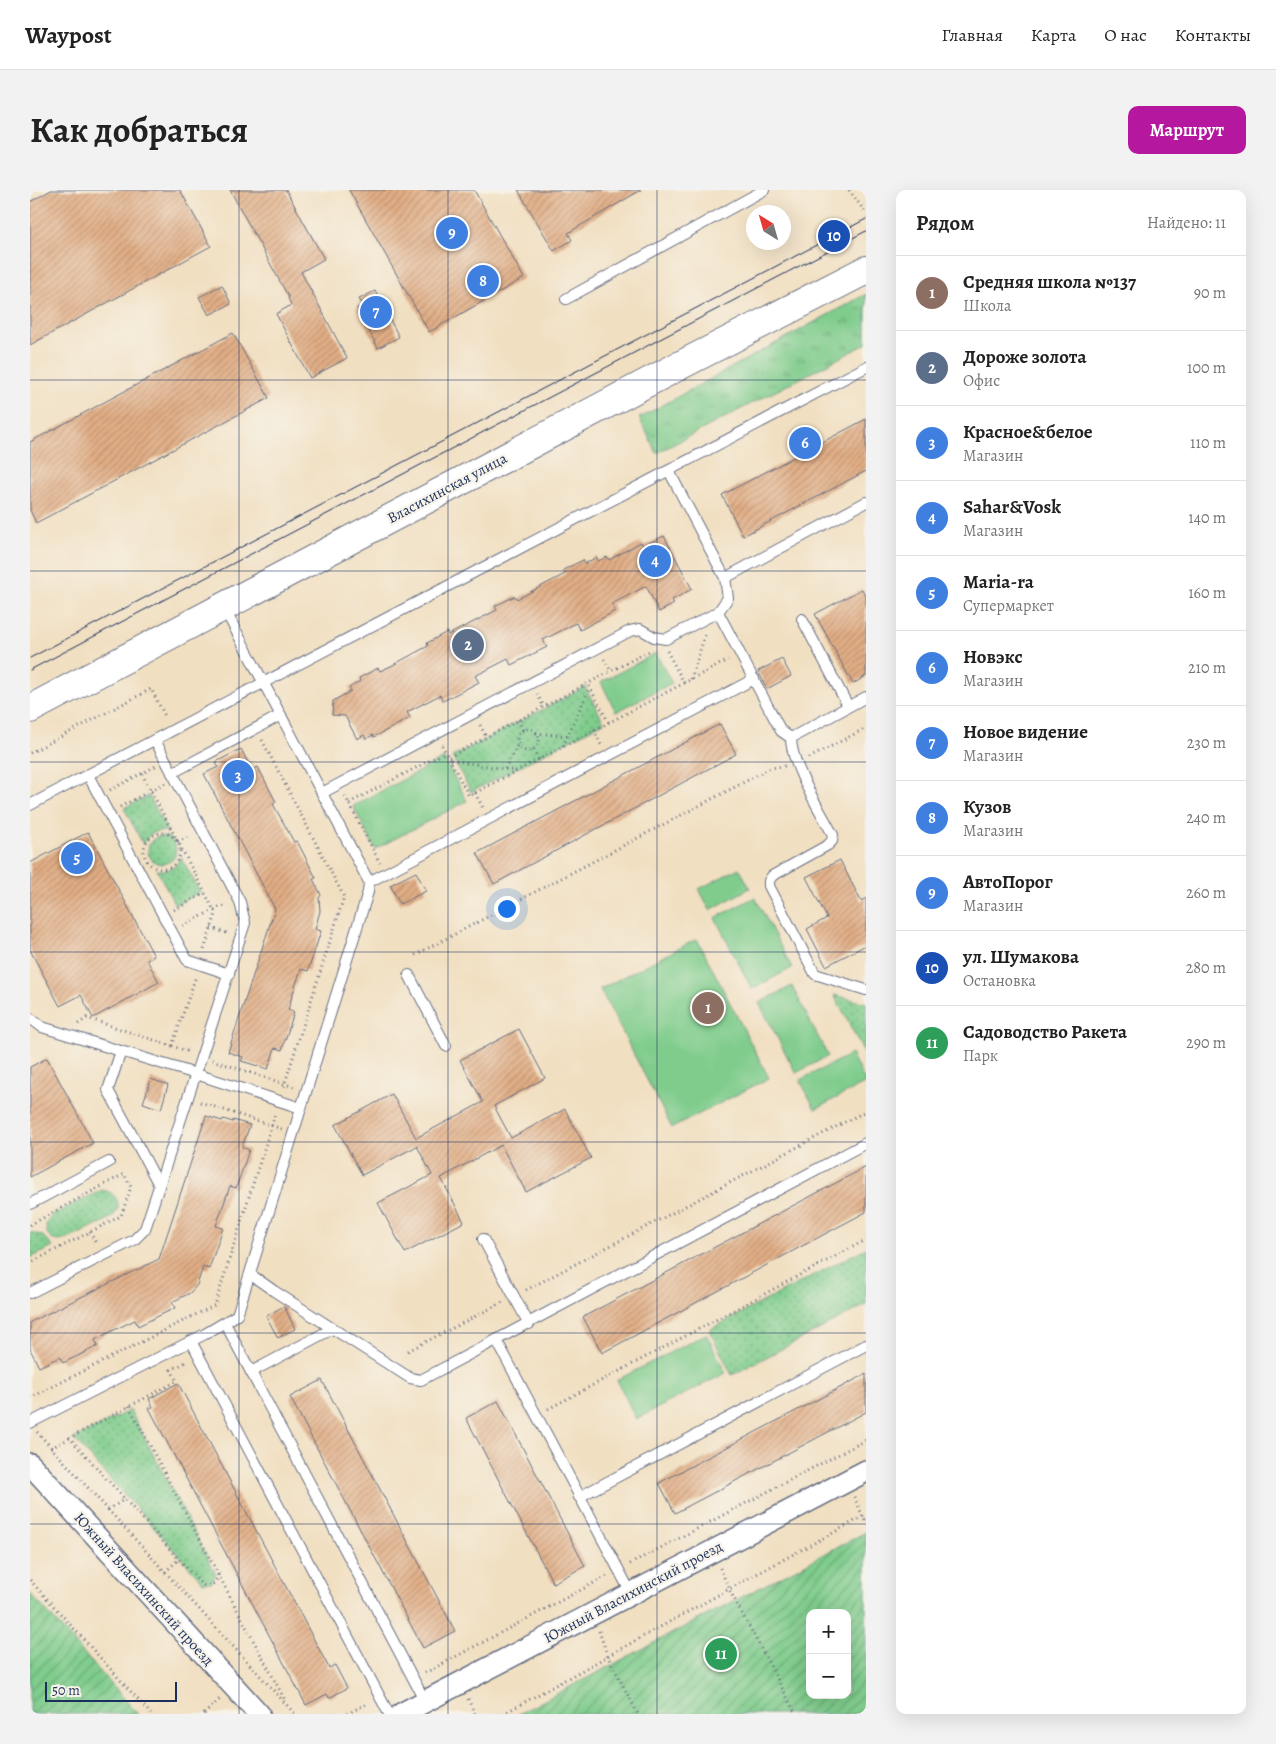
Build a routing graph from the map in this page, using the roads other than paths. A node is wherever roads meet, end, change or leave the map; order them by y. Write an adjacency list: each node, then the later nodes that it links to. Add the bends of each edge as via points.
1 (764, 190): 3 (lane)
2 (866, 270): 8 (highway, Власихинская улица)
3 (566, 299)
4 (866, 368): 5 (lane)
5 (669, 471): 7 (lane); 12 (lane)
6 (866, 502): 7 (lane)
7 (725, 578): 9 (lane, via 728,598)
8 (224, 606): 12 (lane); 15 (highway, Власихинская улица)
9 (715, 613): 11 (lane); 21 (lane, via 666,639 640,629 630,631)
10 (802, 619): 14 (lane)
11 (754, 679): 17 (lane, via 781,731); 23 (lane)
12 (264, 683): 16 (lane); 18 (lane)
13 (866, 697): 14 (lane)
14 (848, 706): 17 (lane)
15 (30, 710)
16 (281, 715): 20 (lane); 21 (lane)
17 (791, 738): 26 (lane, via 796,765 833,835 828,845 772,876 769,886 815,974)
18 (154, 740): 19 (lane); 20 (lane)
19 (88, 775): 22 (lane); 24 (lane, via 187,960)
20 (173, 775): 24 (lane, via 240,902 245,923)
21 (322, 793): 23 (lane)
22 (30, 806)
23 (369, 882): 31 (lane)
24 (228, 974): 30 (lane)
25 (409, 975): 28 (lane)
26 (866, 990)
27 (30, 1018): 29 (lane, via 42,1027)
28 (446, 1046)
29 (121, 1051): 30 (lane); 34 (lane, via 108,1090)
30 (196, 1074): 31 (lane); 34 (lane)
31 (301, 1108): 37 (lane)
32 (866, 1143): 40 (lane)
33 (109, 1162): 35 (lane)
34 (159, 1185): 38 (lane, via 144,1229 134,1240)
35 (30, 1204)
36 (482, 1239): 40 (lane)
37 (250, 1274): 39 (lane, via 237,1315); 41 (lane)
38 (30, 1293)
39 (225, 1324): 42 (lane); 45 (lane)
40 (529, 1324): 43 (lane)
41 (332, 1329): 43 (lane, via 410,1378 421,1380); 45 (lane)
42 (191, 1341): 46 (lane); 53 (lane)
43 (497, 1341): 49 (lane)
44 (866, 1345): 49 (lane)
45 (250, 1372): 51 (lane)
46 (33, 1426)
47 (30, 1464): 52 (street, Южный Власихинский проезд)
48 (857, 1476): 50 (street, Южный Власихинский проезд)
49 (579, 1497): 50 (lane)
50 (631, 1594): 51 (street, Южный Власихинский проезд)
51 (425, 1701): 54 (street, Южный Власихинский проезд)
52 (259, 1714)
53 (389, 1714)
54 (401, 1714)

